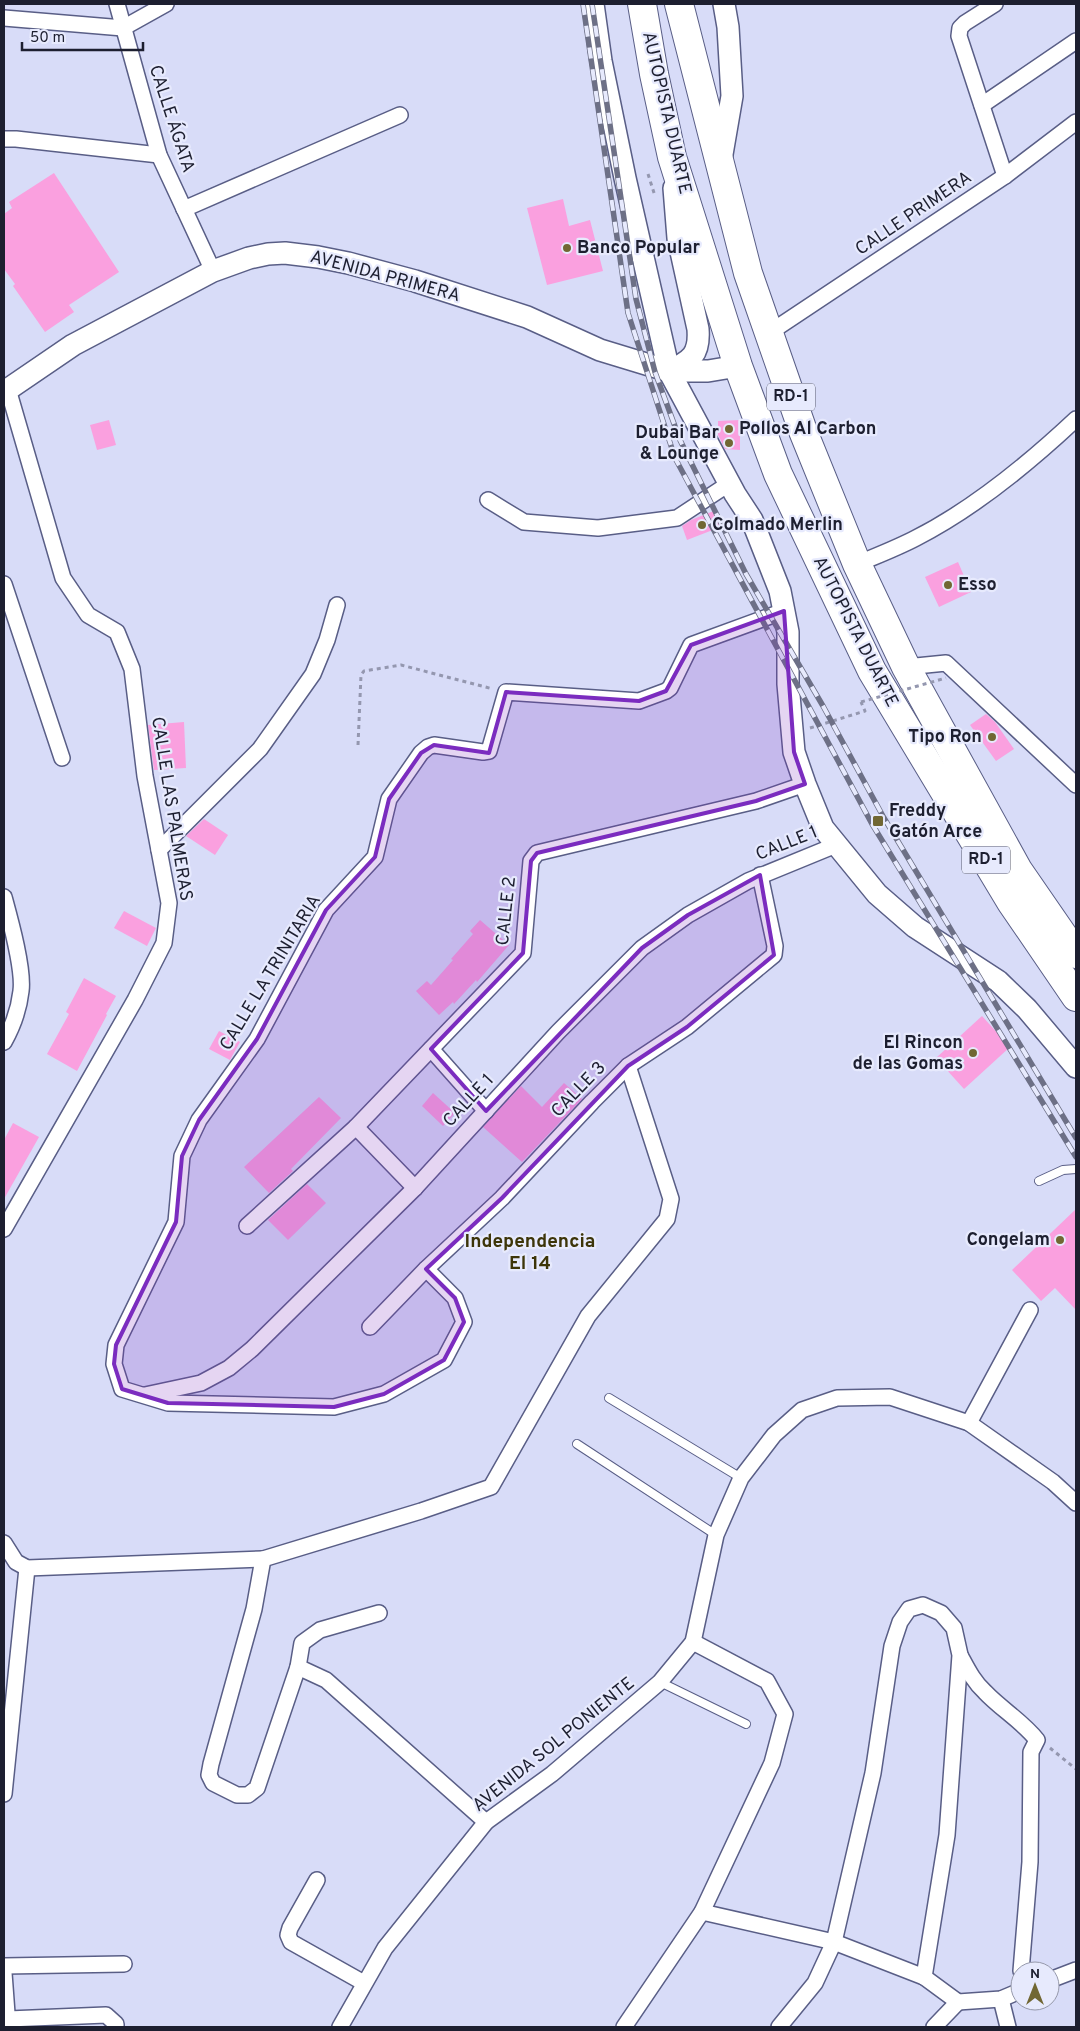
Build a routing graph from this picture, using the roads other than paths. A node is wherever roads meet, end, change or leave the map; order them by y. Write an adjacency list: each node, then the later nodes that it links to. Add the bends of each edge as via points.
1 (117, 4): 9 (street, CALLE ÁGATA)
2 (166, 4): 9 (street)
3 (593, 4): 23 (street, via 601,61)
4 (642, 4): 16 (highway, AUTOPISTA DUARTE / RD-1)
5 (679, 4): 17 (highway, AUTOPISTA DUARTE / RD-1)
6 (724, 4): 17 (street, via 732,96)
7 (995, 4): 11 (street, via 960,28 959,36)
8 (4, 18): 9 (street)
9 (123, 28): 15 (street, CALLE ÁGATA)
10 (1076, 41): 11 (street)
11 (982, 106): 18 (street)
12 (400, 115): 19 (street)
13 (1076, 122): 18 (street, CALLE PRIMERA)
14 (4, 139): 15 (street)
15 (159, 155): 19 (street, CALLE ÁGATA)
16 (672, 157): 22 (highway, AUTOPISTA DUARTE / RD-1); 23 (street, via 678,238 699,343 689,361)
17 (720, 165): 21 (highway, AUTOPISTA DUARTE / RD-1, via 740,246)
18 (1005, 176): 21 (street, CALLE PRIMERA)
19 (184, 209): 20 (street, CALLE ÁGATA)
20 (212, 270): 23 (street, AVENIDA PRIMERA, via 249,258 285,253 348,263 527,317 600,350); 24 (street, AVENIDA PRIMERA, via 73,345)
21 (769, 333): 28 (highway, AUTOPISTA DUARTE / RD-1, via 803,430)
22 (738, 366): 23 (street, AVENIDA PRIMERA, via 708,371); 42 (highway, AUTOPISTA DUARTE / RD-1, via 778,474 872,671 1012,902)
23 (669, 371): 26 (street)
24 (6, 390): 37 (street, CALLE LAS PALMERAS, via 63,578 88,615 117,632 132,669 144,776)
25 (1076, 419): 28 (street, via 1019,470 967,507 917,538)
26 (730, 483): 27 (street, via 677,518 598,528 524,522); 31 (street, via 752,520 780,591)
27 (488, 500)
28 (857, 564): 32 (highway, AUTOPISTA DUARTE / RD-1)
29 (4, 584): 33 (street)
30 (337, 605): 37 (street, via 313,674 260,749)
31 (784, 611): 34 (street, via 794,752); 57 (street, CALLE LA TRINITARIA, via 691,646 666,691 639,701 506,692 489,751 434,745 421,753 390,799 375,857 326,910 257,1039 199,1120 182,1156 176,1222 116,1345 114,1364 122,1389)
32 (906, 667): 35 (street, via 946,663); 41 (highway, AUTOPISTA DUARTE / RD-1, via 1018,870)
33 (62, 758)
34 (805, 784): 36 (street, via 823,828); 44 (street, CALLE 2, via 756,801 537,853 531,861 523,953)
35 (1076, 785)
36 (836, 845): 38 (street, CALLE 1); 46 (street, via 876,894 915,927 998,981 1027,1009)
37 (159, 850): 53 (street, CALLE LAS PALMERAS, via 169,903 164,944)
38 (760, 875): 45 (street, CALLE 3, via 775,946 774,955 687,1027); 47 (street, CALLE 1, via 688,915 642,948 558,1032)
39 (4, 897): 40 (street)
40 (7, 920): 43 (street, via 18,959 22,990 12,1028)
41 (1076, 954)
42 (1076, 997)
43 (4, 1042)
44 (431, 1049): 47 (street); 48 (street, CALLE 2)
45 (628, 1066): 54 (street, CALLE 3, via 502,1198); 65 (street, via 672,1199 667,1219 588,1316 491,1487)
46 (1076, 1067)
47 (486, 1111): 51 (street, CALLE 1)
48 (356, 1127): 51 (street); 52 (street, CALLE 2)
49 (1076, 1170): 50 (lane, via 1063,1170)
50 (1039, 1181)
51 (414, 1188): 57 (street, CALLE 1, via 229,1368 201,1383)
52 (246, 1226)
53 (4, 1228)
54 (426, 1269): 56 (street, CALLE 3); 57 (street, CALLE LA TRINITARIA, via 455,1298 464,1322 444,1360 384,1394 334,1407 168,1403)
55 (1030, 1310): 59 (street)
56 (370, 1327)
57 (144, 1396)
58 (609, 1398): 61 (lane)
59 (969, 1423): 61 (street, AVENIDA SOL PONIENTE, via 890,1397 837,1398 802,1410 774,1435); 62 (street, AVENIDA SOL PONIENTE, via 1053,1482)
60 (577, 1444): 63 (lane)
61 (741, 1478): 63 (street, AVENIDA SOL PONIENTE)
62 (1076, 1503)
63 (716, 1535): 68 (street, AVENIDA SOL PONIENTE)
64 (4, 1543): 66 (street, via 16,1562)
65 (263, 1559): 66 (street); 70 (street, via 254,1609 211,1764 209,1775 213,1783 237,1795 248,1795 257,1788)
66 (27, 1568): 73 (street)
67 (379, 1613): 70 (street, via 320,1630 302,1643)
68 (693, 1642): 71 (street, AVENIDA SOL PONIENTE); 76 (street, via 767,1682 786,1714 772,1763)
69 (960, 1655): 77 (street, via 954,1628 941,1613 922,1605 909,1609 900,1622 892,1646 873,1773); 78 (street, via 971,1677 1036,1740 1031,1752 1030,1862); 84 (street, via 947,1834)
70 (298, 1667): 74 (street, via 326,1680)
71 (660, 1682): 72 (lane); 74 (street, AVENIDA SOL PONIENTE, via 552,1774)
72 (746, 1724)
73 (4, 1794)
74 (486, 1822): 85 (street, AVENIDA SOL PONIENTE, via 385,1948)
75 (317, 1880): 85 (street, via 290,1928 291,1942)
76 (702, 1912): 77 (street); 92 (street)
77 (834, 1942): 84 (street); 93 (street, via 815,1983)
78 (1022, 1961)
79 (124, 1964): 80 (street)
80 (4, 1966)
81 (1076, 1970): 83 (street)
82 (4, 1973): 89 (street)
83 (1060, 1976)
84 (924, 1977): 88 (street)
85 (364, 1983): 91 (street, AVENIDA SOL PONIENTE)
86 (1010, 1995): 87 (street)
87 (1001, 1998): 88 (street); 95 (street)
88 (958, 2002): 94 (street)
89 (8, 2023): 90 (street, via 106,2015)
90 (116, 2027)
91 (340, 2027)
92 (624, 2027)
93 (780, 2027)
94 (934, 2027)
95 (1008, 2027)

